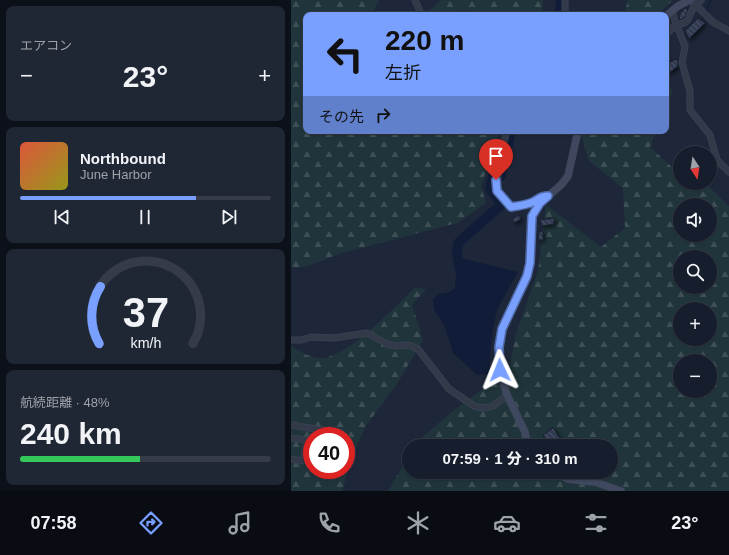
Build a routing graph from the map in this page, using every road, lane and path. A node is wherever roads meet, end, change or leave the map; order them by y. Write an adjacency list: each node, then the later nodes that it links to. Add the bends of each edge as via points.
1 (415, 0): 5 (street)
2 (701, 0): 4 (street)
3 (566, 1): 7 (street)
4 (691, 1): 6 (street); 9 (street, via 687,21); 10 (street, via 713,22)
5 (420, 11)
6 (672, 11): 8 (street); 9 (street)
7 (565, 12)
8 (669, 14)
9 (677, 25): 11 (street); 14 (street, via 685,46 682,63 690,92 690,110 710,135 717,160)
10 (729, 31)
11 (669, 32)
12 (506, 134): 15 (street, via 499,161 497,191 511,207)
13 (577, 134): 15 (street, via 568,176)
14 (729, 172)
15 (548, 196): 17 (street, via 532,216 527,276 500,338 500,370)
16 (291, 340): 17 (street, via 367,333 387,344 409,345 418,349 449,389 474,406 491,407)
17 (507, 394): 22 (street)
18 (291, 425): 19 (street)
19 (304, 427)
20 (291, 438): 21 (street)
21 (303, 439)
22 (526, 439)
23 (291, 459): 24 (street)
24 (303, 459)
25 (568, 479): 26 (street, via 595,482)
26 (621, 491)

